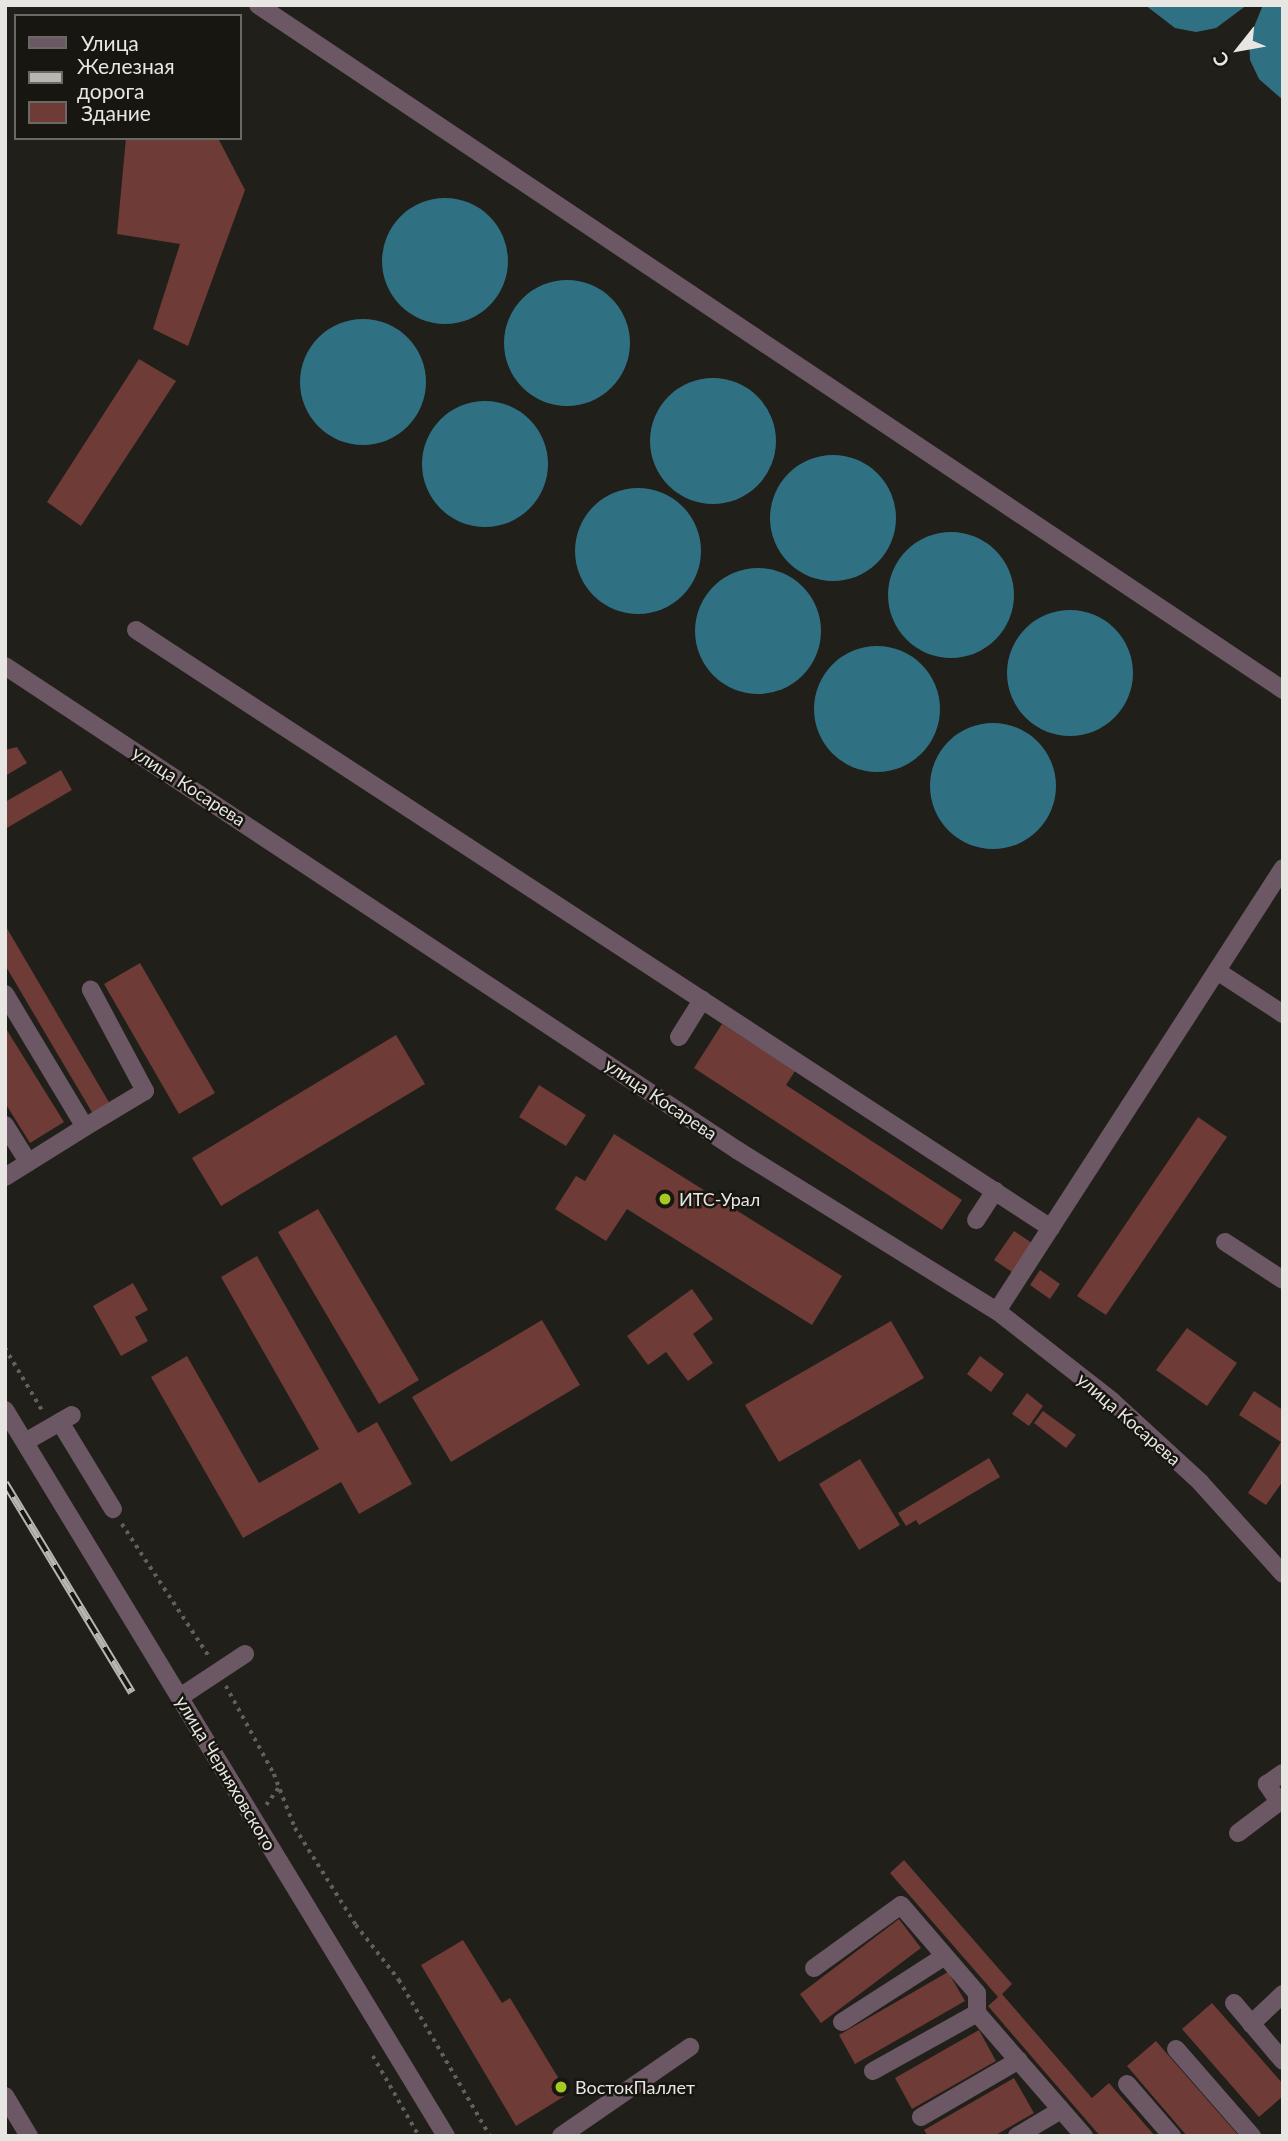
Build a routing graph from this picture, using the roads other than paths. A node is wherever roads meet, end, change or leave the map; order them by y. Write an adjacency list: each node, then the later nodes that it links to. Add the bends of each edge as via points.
1 (257, 5): 4 (street)
2 (136, 630): 9 (street)
3 (5, 666): 21 (street, улица Косарева, via 737,1150)
4 (1283, 690)
5 (1283, 868): 6 (street)
6 (1217, 971): 10 (street); 18 (street)
7 (91, 990): 13 (street, via 145,1091)
8 (5, 994): 13 (street)
9 (702, 1000): 11 (street); 16 (street)
10 (1283, 1014)
11 (679, 1037)
12 (5, 1125): 14 (street)
13 (85, 1127): 14 (street)
14 (28, 1163): 15 (street)
15 (5, 1177)
16 (995, 1191): 17 (street); 18 (street)
17 (976, 1220)
18 (1051, 1228): 21 (street)
19 (1225, 1242): 20 (street)
20 (1283, 1280)
21 (997, 1311): 25 (street, улица Косарева, via 1112,1401 1190,1473)
22 (5, 1410): 23 (street, улица Черняховского)
23 (25, 1442): 24 (street, via 61,1421); 27 (street, улица Черняховского)
24 (113, 1509)
25 (1283, 1574)
26 (245, 1654): 27 (street)
27 (180, 1698): 47 (street, улица Черняховского)
28 (1283, 1773): 29 (street, via 1267,1784 1279,1802)
29 (1238, 1833)
30 (945, 1956): 31 (street, via 901,1905); 34 (street, via 977,1993); 35 (street)
31 (814, 1968)
32 (1283, 1994): 36 (street)
33 (1234, 2003): 36 (street)
34 (977, 2013): 39 (street); 41 (street)
35 (842, 2022)
36 (1251, 2024): 40 (street)
37 (690, 2047): 48 (street)
38 (1176, 2049): 52 (street)
39 (1018, 2060): 44 (street); 45 (street)
40 (1283, 2061)
41 (873, 2071)
42 (1127, 2084): 51 (street)
43 (5, 2096): 46 (street)
44 (1061, 2110): 49 (street); 50 (street)
45 (920, 2117)
46 (29, 2136)
47 (446, 2136)
48 (561, 2136)
49 (1017, 2136)
50 (1084, 2136)
51 (1172, 2136)
52 (1252, 2136)

